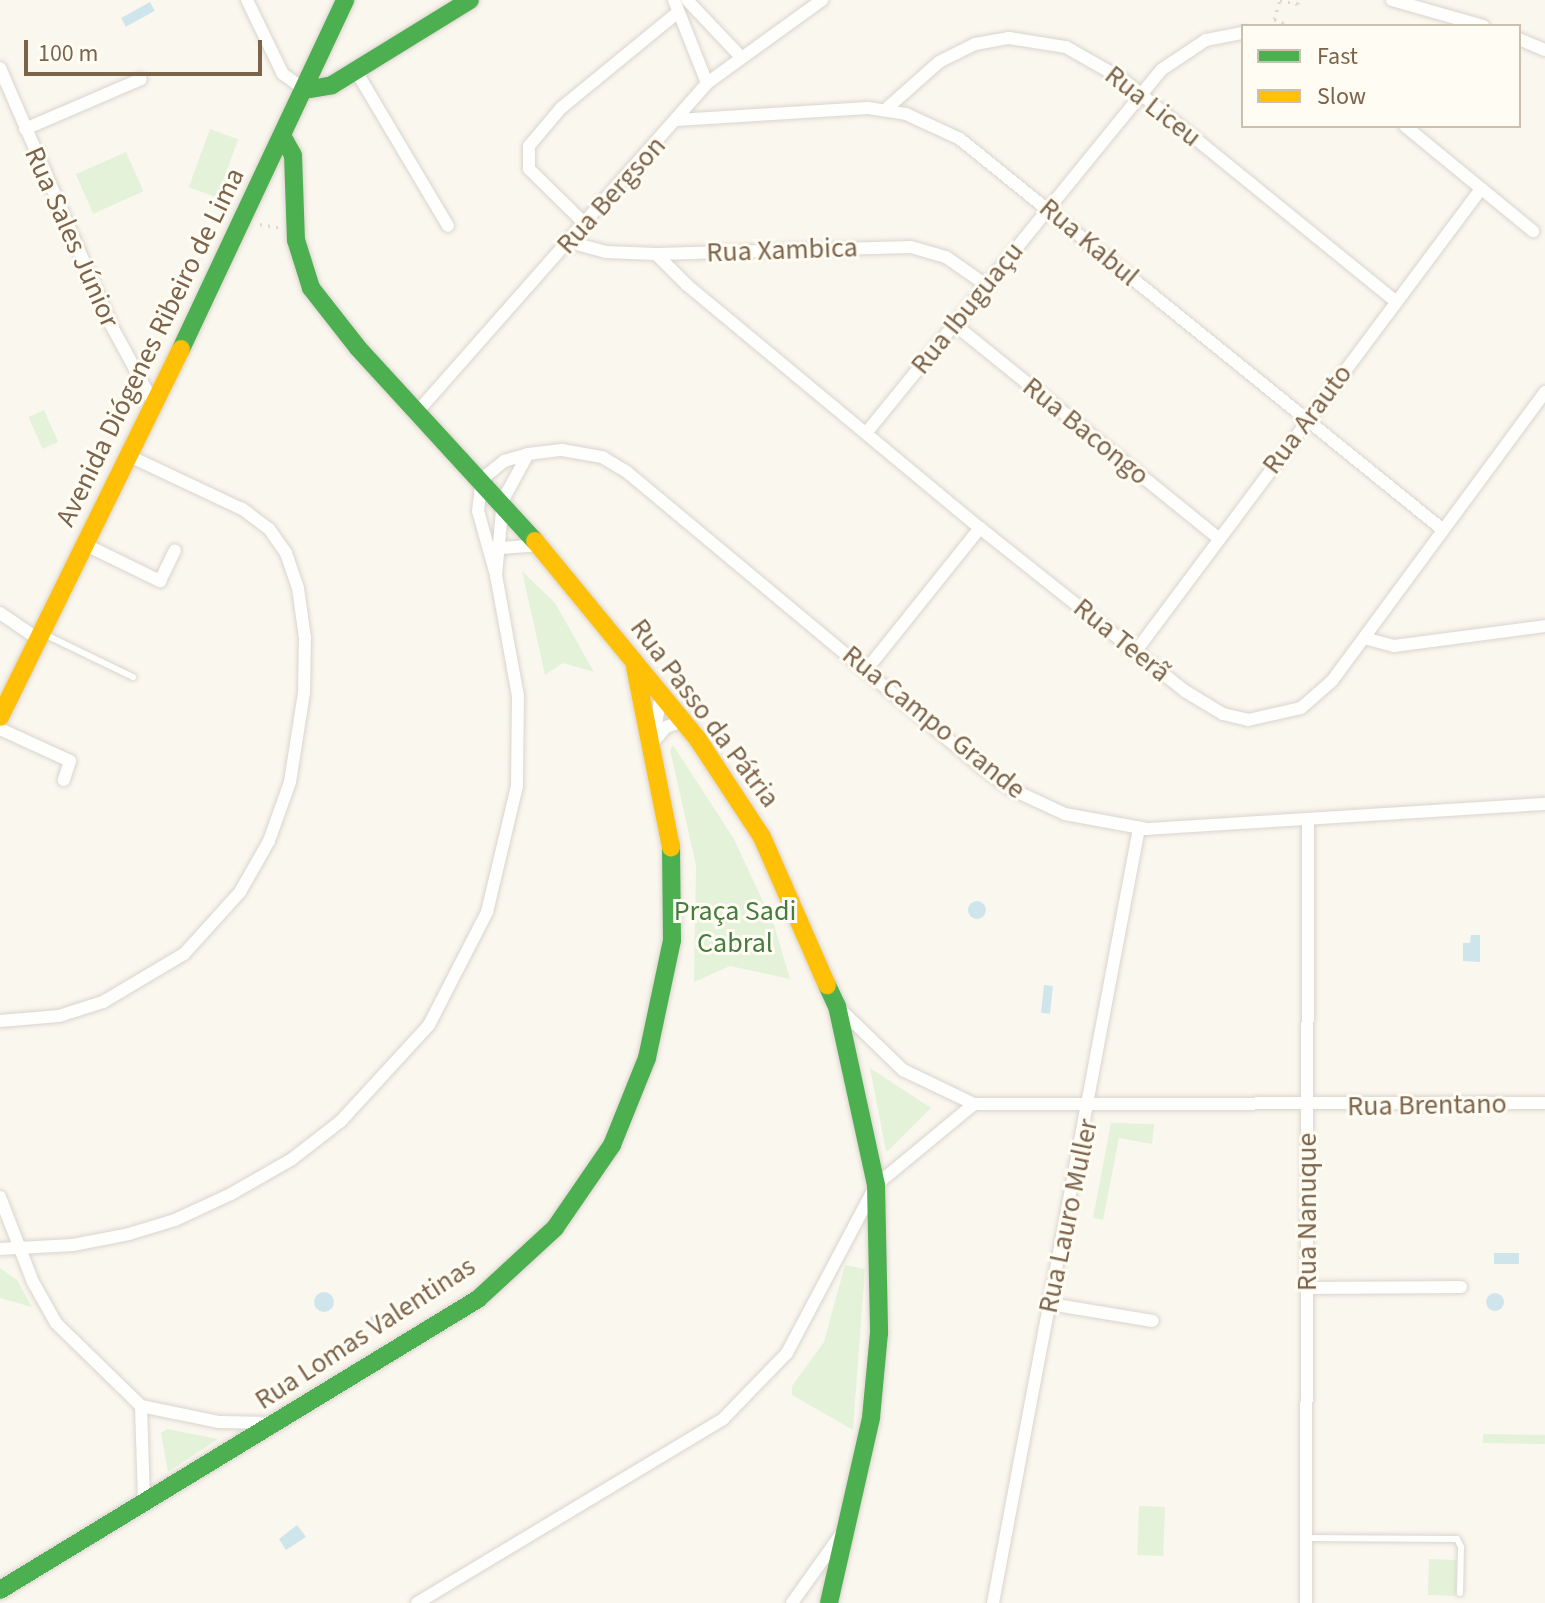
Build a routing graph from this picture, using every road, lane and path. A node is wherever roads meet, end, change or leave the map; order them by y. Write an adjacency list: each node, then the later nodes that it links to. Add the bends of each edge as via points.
1 (247, 0): 19 (street, via 283,74)
2 (345, 0): 19 (street, Avenida Diógenes Ribeiro de Lima)
3 (470, 0): 16 (street)
4 (687, 0): 14 (street)
5 (822, 0): 14 (street, Rua Bergson)
6 (1299, 0): 9 (path, via 1280,0 1274,19)
7 (1392, 0): 10 (street)
8 (675, 6): 18 (street); 29 (street, via 573,97 529,146 527,164 534,177)
9 (1286, 24)
10 (1476, 24)
11 (1241, 34): 20 (street, Rua Ibuguaçu, via 1186,49)
12 (1521, 40): 13 (street)
13 (1545, 50)
14 (740, 56): 18 (street, Rua Bergson)
15 (0, 68): 24 (street, Rua Sales Júnior)
16 (356, 71): 19 (street, via 332,85); 30 (street)
17 (141, 79): 24 (street)
18 (707, 83): 22 (street, Rua Bergson)
19 (305, 90): 25 (street, Avenida Diógenes Ribeiro de Lima)
20 (1139, 94): 21 (street, Rua Liceu, via 1086,55 1009,38 950,55); 27 (street, Rua Ibuguaçu); 36 (street, Rua Liceu)
21 (885, 110): 22 (street, Rua Kabul); 27 (street, Rua Kabul, via 960,139)
22 (677, 120): 29 (street, Rua Bergson)
23 (1407, 128): 26 (street)
24 (25, 129): 39 (street, Rua Sales Júnior, via 111,325)
25 (284, 139): 28 (street, Avenida Diógenes Ribeiro de Lima); 31 (street, Rua Passo da Pátria, via 293,155)
26 (1481, 189): 32 (street); 36 (street, Rua Arauto)
27 (1048, 208): 35 (street, Rua Ibuguaçu); 41 (street, Rua Kabul)
28 (243, 220): 31 (path); 39 (street, Avenida Diógenes Ribeiro de Lima)
29 (585, 224): 33 (street, Rua Bergson)
30 (448, 226)
31 (295, 231): 40 (street, Rua Passo da Pátria, via 311,288 358,348)
32 (1533, 231)
33 (569, 242): 34 (street, Rua Xambica, via 595,251); 40 (street, Rua Bergson)
34 (656, 254): 35 (street, Rua Xambica, via 911,247 946,257); 42 (street, Rua Teerã)
35 (986, 285): 37 (street, Rua Ibuguaçu)
36 (1396, 302): 41 (street, Rua Arauto)
37 (954, 324): 42 (street, Rua Ibuguaçu); 49 (street, Rua Bacongo)
38 (1545, 392): 48 (street, Rua Teerã)
39 (153, 402): 44 (street, Avenida Diógenes Ribeiro de Lima)
40 (419, 410): 45 (street, Rua Passo da Pátria)
41 (1306, 421): 48 (street, Rua Kabul); 49 (street, Rua Arauto)
42 (867, 432): 47 (street, Rua Teerã)
43 (528, 454): 45 (street, Rua Campo Grande, via 504,461); 46 (street); 61 (street, Rua Campo Grande, via 584,453 627,472)
44 (127, 455): 50 (street, Avenida Diógenes Ribeiro de Lima); 73 (street, via 242,509 269,529 286,553 298,588 305,638 304,693 290,782 269,841 247,882 207,934 184,954 103,1002 59,1016)
45 (481, 484): 46 (street, Rua Passo da Pátria); 54 (street, via 478,511)
46 (502, 505): 51 (street, Rua Passo da Pátria); 52 (street)
47 (980, 528): 59 (street, Rua Teerã); 61 (street)
48 (1442, 529): 58 (street, Rua Teerã)
49 (1217, 537): 59 (street, Rua Arauto)
50 (84, 544): 53 (street, via 160,581); 57 (street, Avenida Diógenes Ribeiro de Lima)
51 (541, 545): 52 (street); 60 (street, Rua Passo da Pátria)
52 (501, 548): 54 (street)
53 (175, 550)
54 (496, 575): 81 (street, via 518,696 517,786 487,912 429,1025 341,1121 292,1159 231,1194 129,1234)
55 (0, 613): 57 (street)
56 (1545, 626): 58 (street, via 1394,646)
57 (40, 636): 62 (lane); 64 (street, Avenida Diógenes Ribeiro de Lima)
58 (1364, 638): 59 (street, Rua Teerã, via 1332,681 1301,708 1248,720 1206,705)
59 (1136, 651)
60 (634, 663): 63 (street, Rua Passo da Pátria); 67 (street, Rua Lomas Valentinas)
61 (867, 669): 71 (street, Rua Campo Grande, via 1018,794 1065,814)
62 (133, 677)
63 (661, 694): 65 (street, Rua Passo da Pátria); 67 (street, Rua Lomas Valentinas)
64 (0, 717)
65 (683, 721): 67 (street, via 666,727); 72 (street, Rua Passo da Pátria, via 762,837)
66 (0, 729): 68 (street, via 70,761)
67 (654, 741): 87 (street, Rua Lomas Valentinas, via 675,884 672,940 647,1058 612,1145 555,1228 478,1299)
68 (64, 780)
69 (1545, 804): 70 (street, Rua Campo Grande)
70 (1308, 820): 71 (street, Rua Campo Grande); 77 (street, Rua Nanuque)
71 (1139, 828): 76 (street, Rua Lauro Muller)
72 (837, 1006): 75 (street, Rua Brentano, via 903,1070); 78 (street, Rua Passo da Pátria)
73 (0, 1021)
74 (1545, 1103): 77 (street, Rua Brentano)
75 (974, 1104): 76 (street, Rua Brentano); 78 (street)
76 (1091, 1104): 77 (street, Rua Brentano); 84 (street, Rua Lauro Muller)
77 (1307, 1106): 83 (street, Rua Nanuque)
78 (876, 1185): 89 (street, Rua Passo da Pátria, via 877,1362); 93 (street, via 787,1353 723,1419)
79 (0, 1197): 81 (street)
80 (0, 1249): 81 (street)
81 (19, 1250): 86 (street, via 56,1323)
82 (1461, 1287): 83 (street)
83 (1308, 1288): 90 (street, Rua Nanuque)
84 (1050, 1304): 85 (street); 96 (street, Rua Lauro Muller)
85 (1153, 1321)
86 (141, 1406): 87 (street, via 219,1422); 88 (street)
87 (280, 1423): 88 (street, Rua Lomas Valentinas)
88 (144, 1502): 91 (street, Rua Lomas Valentinas)
89 (848, 1524): 94 (street); 95 (street, Rua Passo da Pátria)
90 (1306, 1538): 92 (lane, via 1457,1539); 97 (street, Rua Nanuque)
91 (0, 1590)
92 (1460, 1593)
93 (417, 1603)
94 (792, 1603)
95 (829, 1603)
96 (993, 1603)
97 (1306, 1603)

